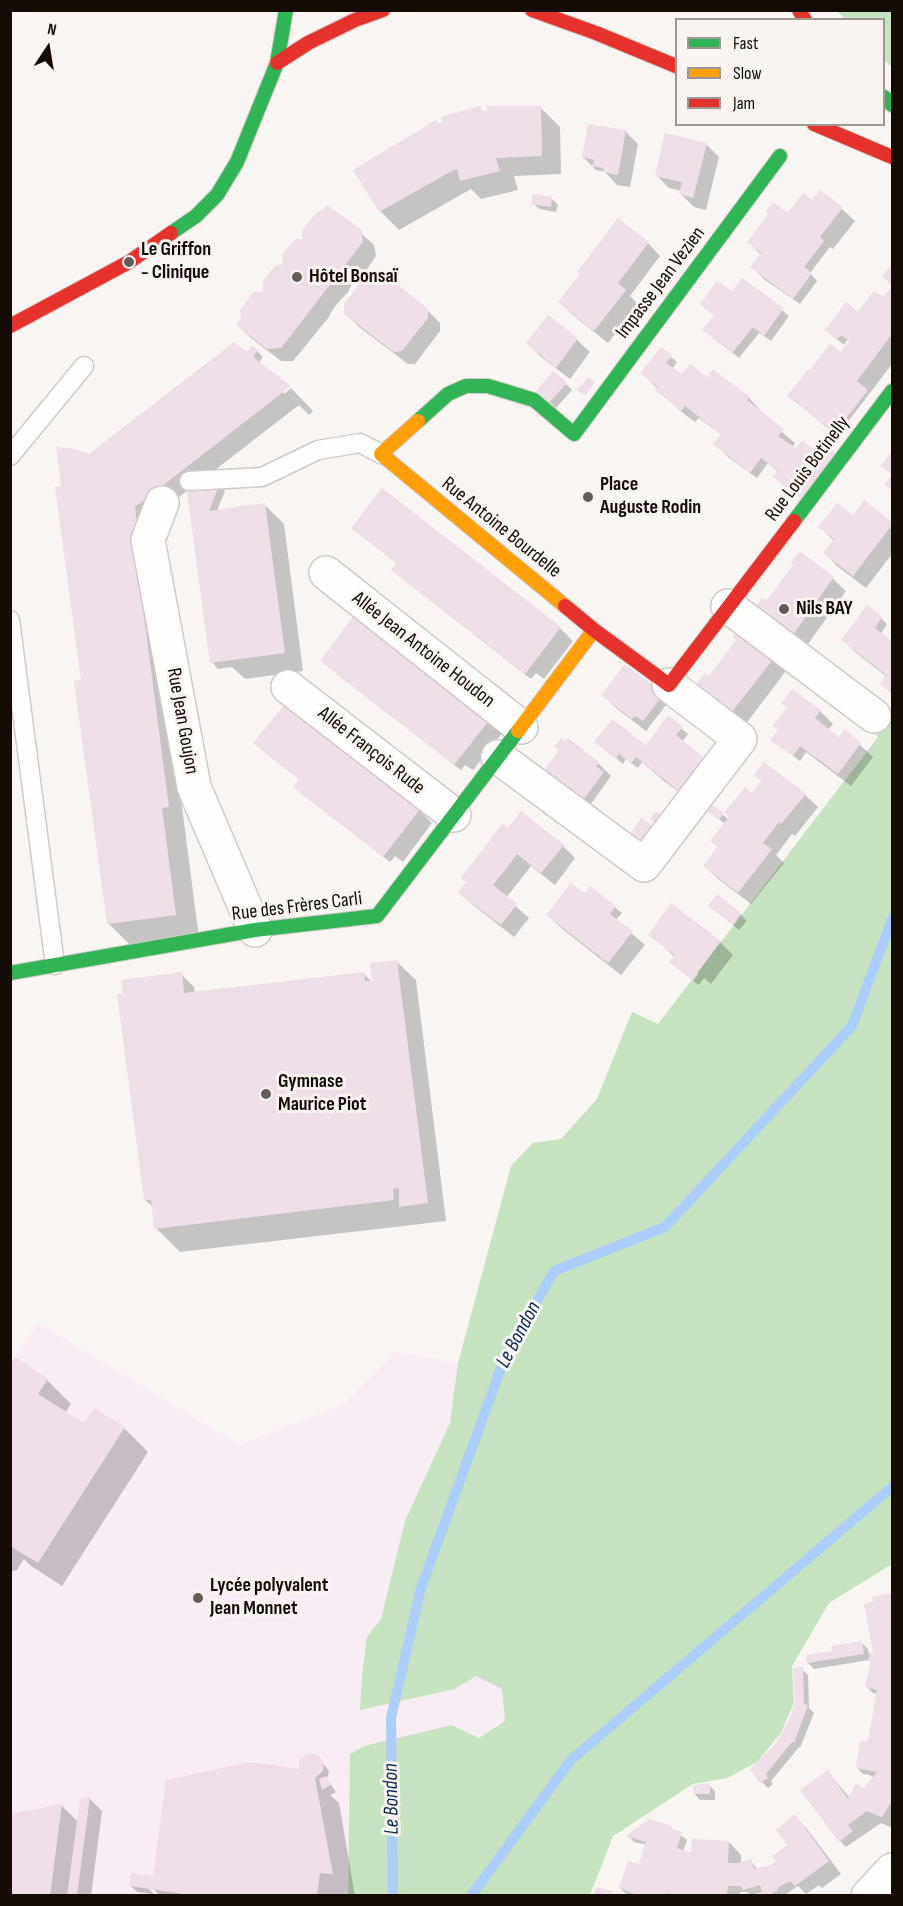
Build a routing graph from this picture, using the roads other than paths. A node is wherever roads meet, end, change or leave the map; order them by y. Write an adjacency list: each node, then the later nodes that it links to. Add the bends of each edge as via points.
1 (286, 10): 4 (main road)
2 (383, 10): 4 (main road, via 308,43)
3 (532, 10): 5 (main road)
4 (277, 63): 9 (main road, via 237,162 217,195 196,216 129,262)
5 (675, 66)
6 (819, 126): 8 (main road)
7 (780, 156): 12 (main road, Impasse Jean Vezien, via 574,434 534,400 488,386 466,386 448,394)
8 (892, 157)
9 (10, 326)
10 (84, 366): 13 (lane)
11 (892, 391): 17 (main road, Rue Louis Botinelly)
12 (381, 454): 14 (lane, via 360,443 318,450 262,477); 19 (main road, Rue Antoine Bourdelle)
13 (10, 456)
14 (189, 481)
15 (162, 503): 26 (street, Rue Jean Goujon, via 148,540 194,787)
16 (326, 573): 23 (street, Allée Jean Antoine Houdon)
17 (728, 606): 20 (main road); 22 (street)
18 (10, 620): 27 (lane)
19 (594, 630): 20 (main road, Rue Antoine Bourdelle); 23 (main road, Rue des Frères Carli)
20 (669, 685): 24 (street, via 740,739 644,865)
21 (288, 687): 25 (street, Allée François Rude)
22 (874, 716)
23 (521, 727): 24 (main road, Rue des Frères Carli)
24 (498, 757): 25 (main road, Rue des Frères Carli)
25 (454, 815): 26 (main road, Rue des Frères Carli, via 377,916)
26 (255, 930): 27 (main road, Rue des Frères Carli)
27 (55, 965): 28 (main road, Rue des Frères Carli)
28 (10, 973)
29 (892, 1870): 30 (street)
30 (868, 1896)

